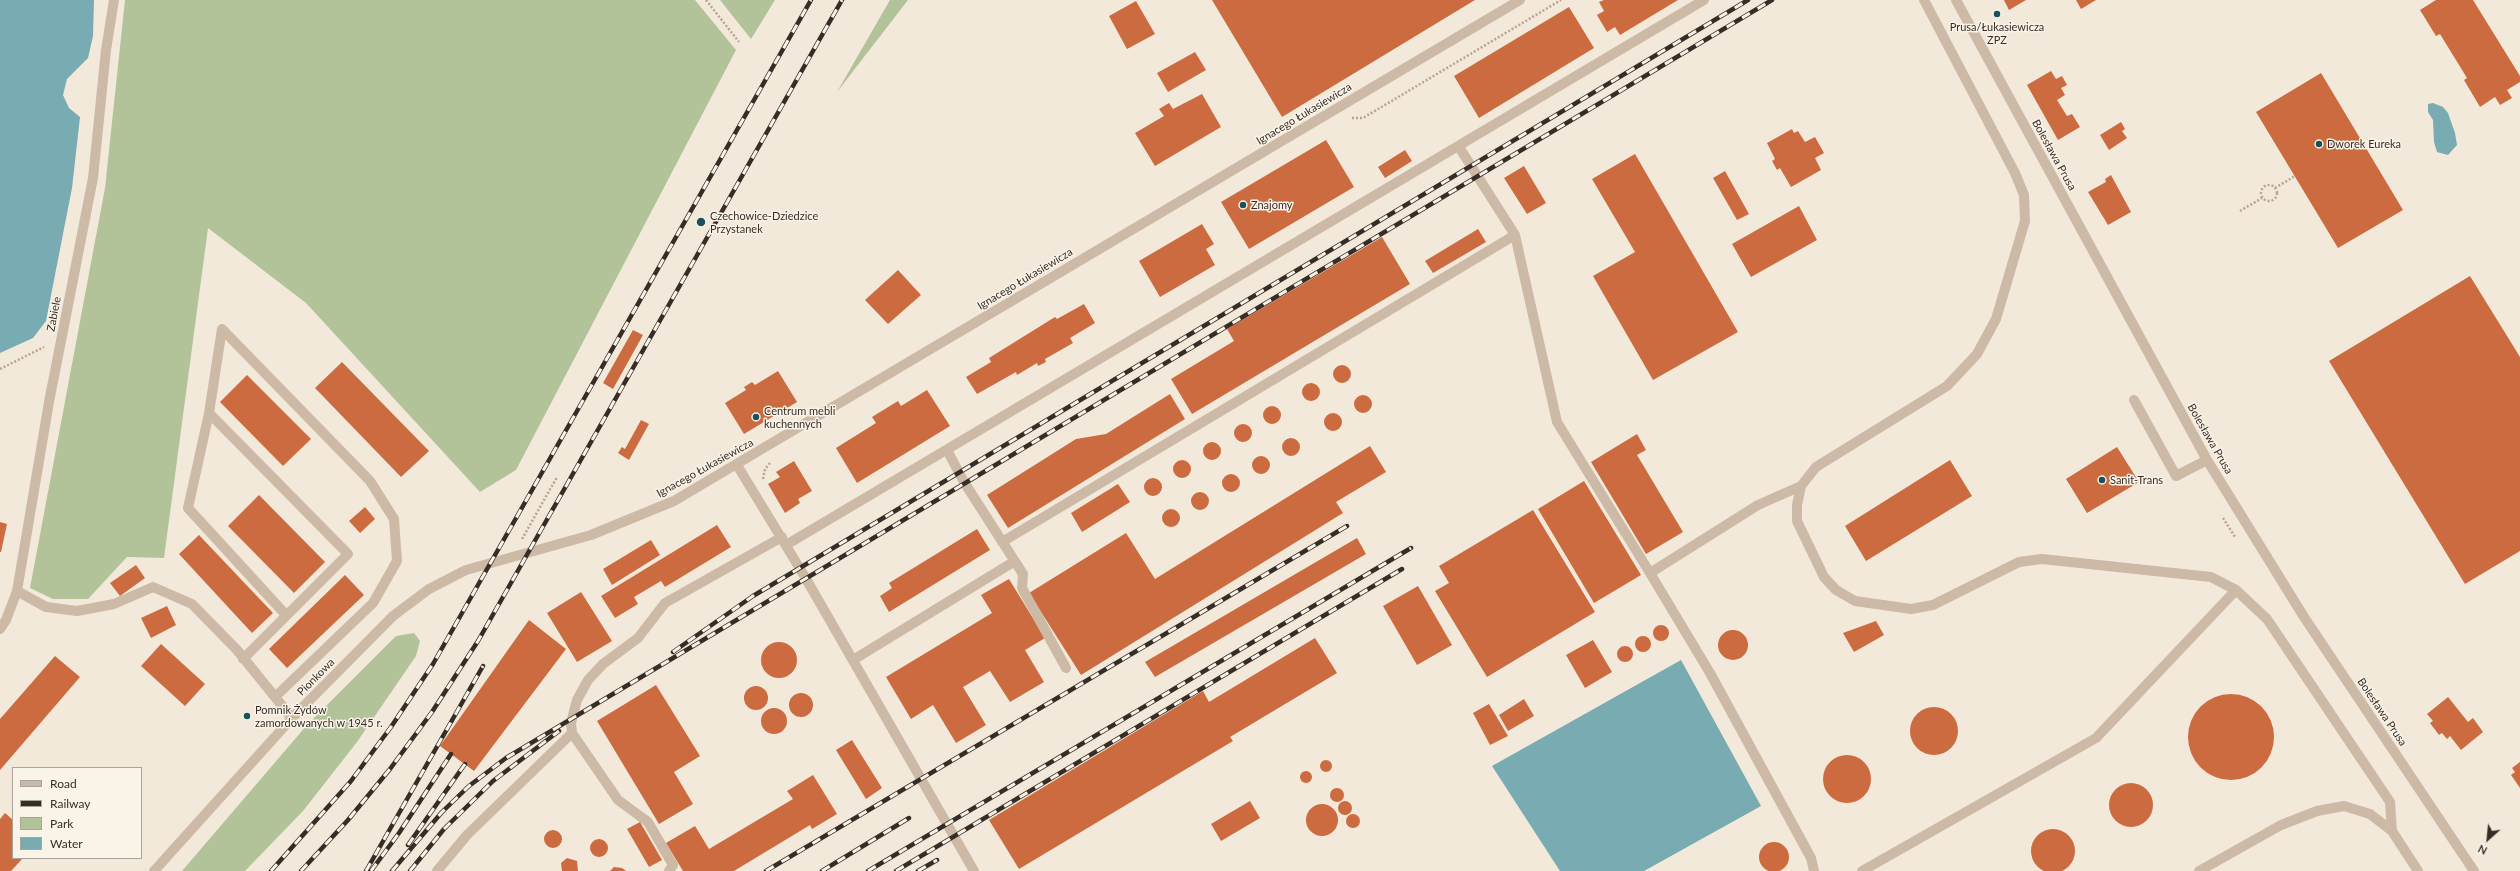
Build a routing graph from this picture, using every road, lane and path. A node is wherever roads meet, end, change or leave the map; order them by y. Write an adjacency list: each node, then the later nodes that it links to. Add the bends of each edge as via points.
1 (114, 0): 14 (street, Zabiele, via 106,50 93,178)
2 (706, 0): 7 (path)
3 (1520, 0): 20 (street, Ignacego Łukasiewicza)
4 (1704, 0): 8 (street)
5 (1924, 0): 22 (street, via 2015,172 2024,195 2025,221 1996,319 1977,354 1947,386 1816,467)
6 (1956, 0): 19 (street, Bolesława Prusa)
7 (740, 42)
8 (1459, 147): 13 (street); 18 (street)
9 (2295, 176): 10 (path)
10 (2275, 188): 11 (path, via 2271,185 2265,186); 11 (path, via 2277,193 2274,200 2269,202)
11 (2262, 198): 12 (path)
12 (2240, 211)
13 (1515, 235): 24 (street); 28 (street, via 1557,422)
14 (62, 338): 15 (path); 30 (street, Zabiele)
15 (0, 369)
16 (2134, 400): 19 (street, via 2176,476)
17 (209, 413): 31 (street, via 188,508); 31 (street, via 348,554); 36 (street, via 222,329 370,481 394,519 397,561 373,603)
18 (947, 450): 23 (street); 24 (street)
19 (2207, 460): 48 (street, Bolesława Prusa, via 2304,617)
20 (737, 466): 23 (street); 25 (street, Ignacego Łukasiewicza, via 668,504 591,535)
21 (557, 477): 26 (path)
22 (1801, 486): 28 (street, via 1758,505); 29 (street, via 1797,505 1798,521 1824,577 1836,590 1855,601 1912,609 1933,605 2019,562 2042,559 2211,577)
23 (784, 541): 34 (street); 38 (street, via 664,603 638,638 603,664 588,680 577,700 571,723)
24 (1002, 542): 27 (street)
25 (530, 551): 26 (street, Pionkowa)
26 (511, 558): 37 (street, Pionkowa, via 466,570 429,589 393,616)
27 (1015, 561): 34 (street); 35 (street, via 1023,574 1022,588)
28 (1650, 573): 44 (street, via 1710,673 1811,858)
29 (2236, 590): 39 (street, via 2267,619 2390,802); 45 (street, via 2096,738)
30 (17, 591): 32 (street, Zabiele); 33 (street, via 46,607 77,611 114,604 153,587 192,604)
31 (286, 615): 33 (street)
32 (0, 629)
33 (243, 658): 36 (street)
34 (853, 660): 43 (street)
35 (1066, 668)
36 (275, 697): 37 (street)
37 (292, 718): 40 (street, Pionkowa)
38 (572, 733): 41 (street, via 467,835); 42 (street, via 618,800 648,822 673,865)
39 (2392, 831): 46 (street, via 2370,814 2344,806 2317,811 2281,825); 47 (street)
40 (154, 871)
41 (437, 871)
42 (669, 871)
43 (974, 871)
44 (1814, 871)
45 (1862, 871)
46 (2199, 871)
47 (2418, 871)
48 (2474, 871)

